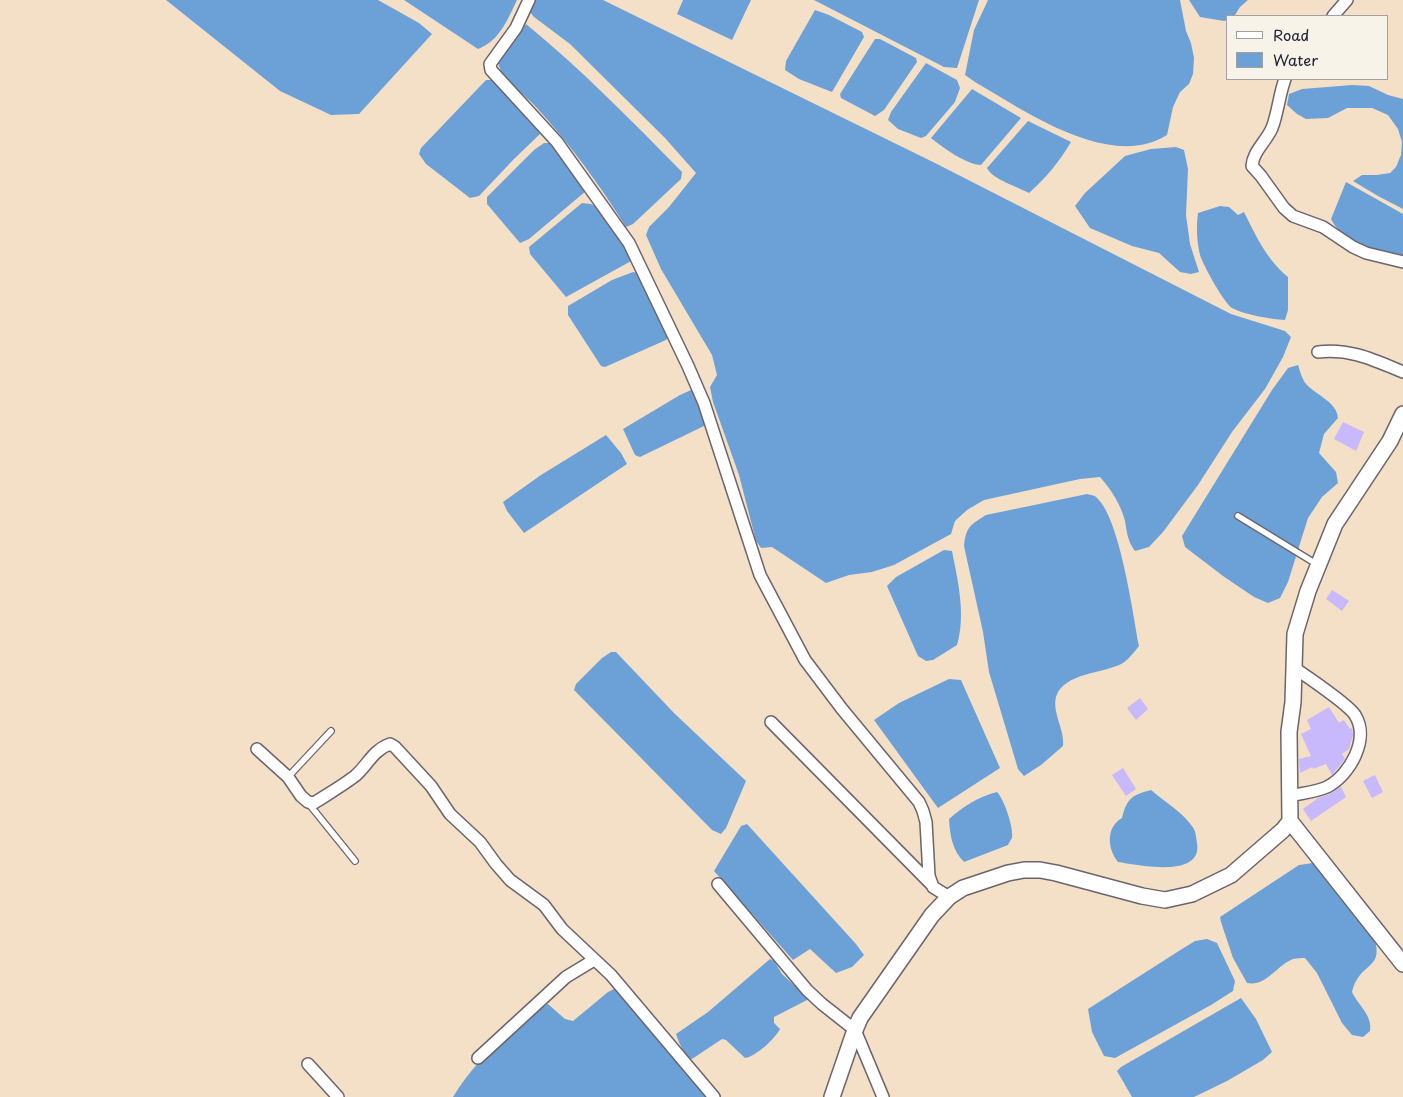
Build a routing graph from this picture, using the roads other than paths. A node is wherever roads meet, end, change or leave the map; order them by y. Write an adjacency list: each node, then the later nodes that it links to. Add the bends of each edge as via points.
1 (529, 0): 21 (street, via 516,28 490,64 491,70 557,142 630,243 704,403 760,575 805,660 924,811 929,876)
2 (1347, 0): 3 (street)
3 (1334, 15)
4 (1285, 80): 5 (street, via 1272,130 1252,159 1252,166 1293,216 1322,227 1366,253)
5 (1403, 262)
6 (1318, 352): 7 (street, via 1347,351)
7 (1403, 372)
8 (1403, 414): 10 (main road, via 1390,441 1334,524)
9 (1238, 516): 10 (lane)
10 (1318, 565): 11 (main road, via 1295,634)
11 (1295, 668): 16 (main road, via 1289,732); 16 (street, via 1354,714 1360,741 1344,774 1326,787)
12 (771, 722): 21 (street)
13 (331, 731): 15 (lane)
14 (257, 749): 15 (street)
15 (288, 777): 17 (street)
16 (1290, 796): 18 (main road)
17 (308, 802): 19 (lane); 24 (street, via 314,803 347,782 384,746 395,746 431,786 450,814 480,842 510,880 544,905 562,930)
18 (1290, 821): 22 (main road, via 1231,874 1192,894 1165,900 1056,873 1024,870 980,881); 23 (main road)
19 (356, 860)
20 (718, 884): 25 (street, via 807,990)
21 (933, 887): 22 (street)
22 (949, 897): 25 (main road, via 932,915)
23 (1402, 959)
24 (594, 960): 26 (street, via 566,977); 29 (street, via 611,975)
25 (855, 1030): 30 (main road); 31 (street)
26 (478, 1058)
27 (308, 1064): 28 (street)
28 (338, 1097)
29 (714, 1097)
30 (832, 1097)
31 (883, 1097)

